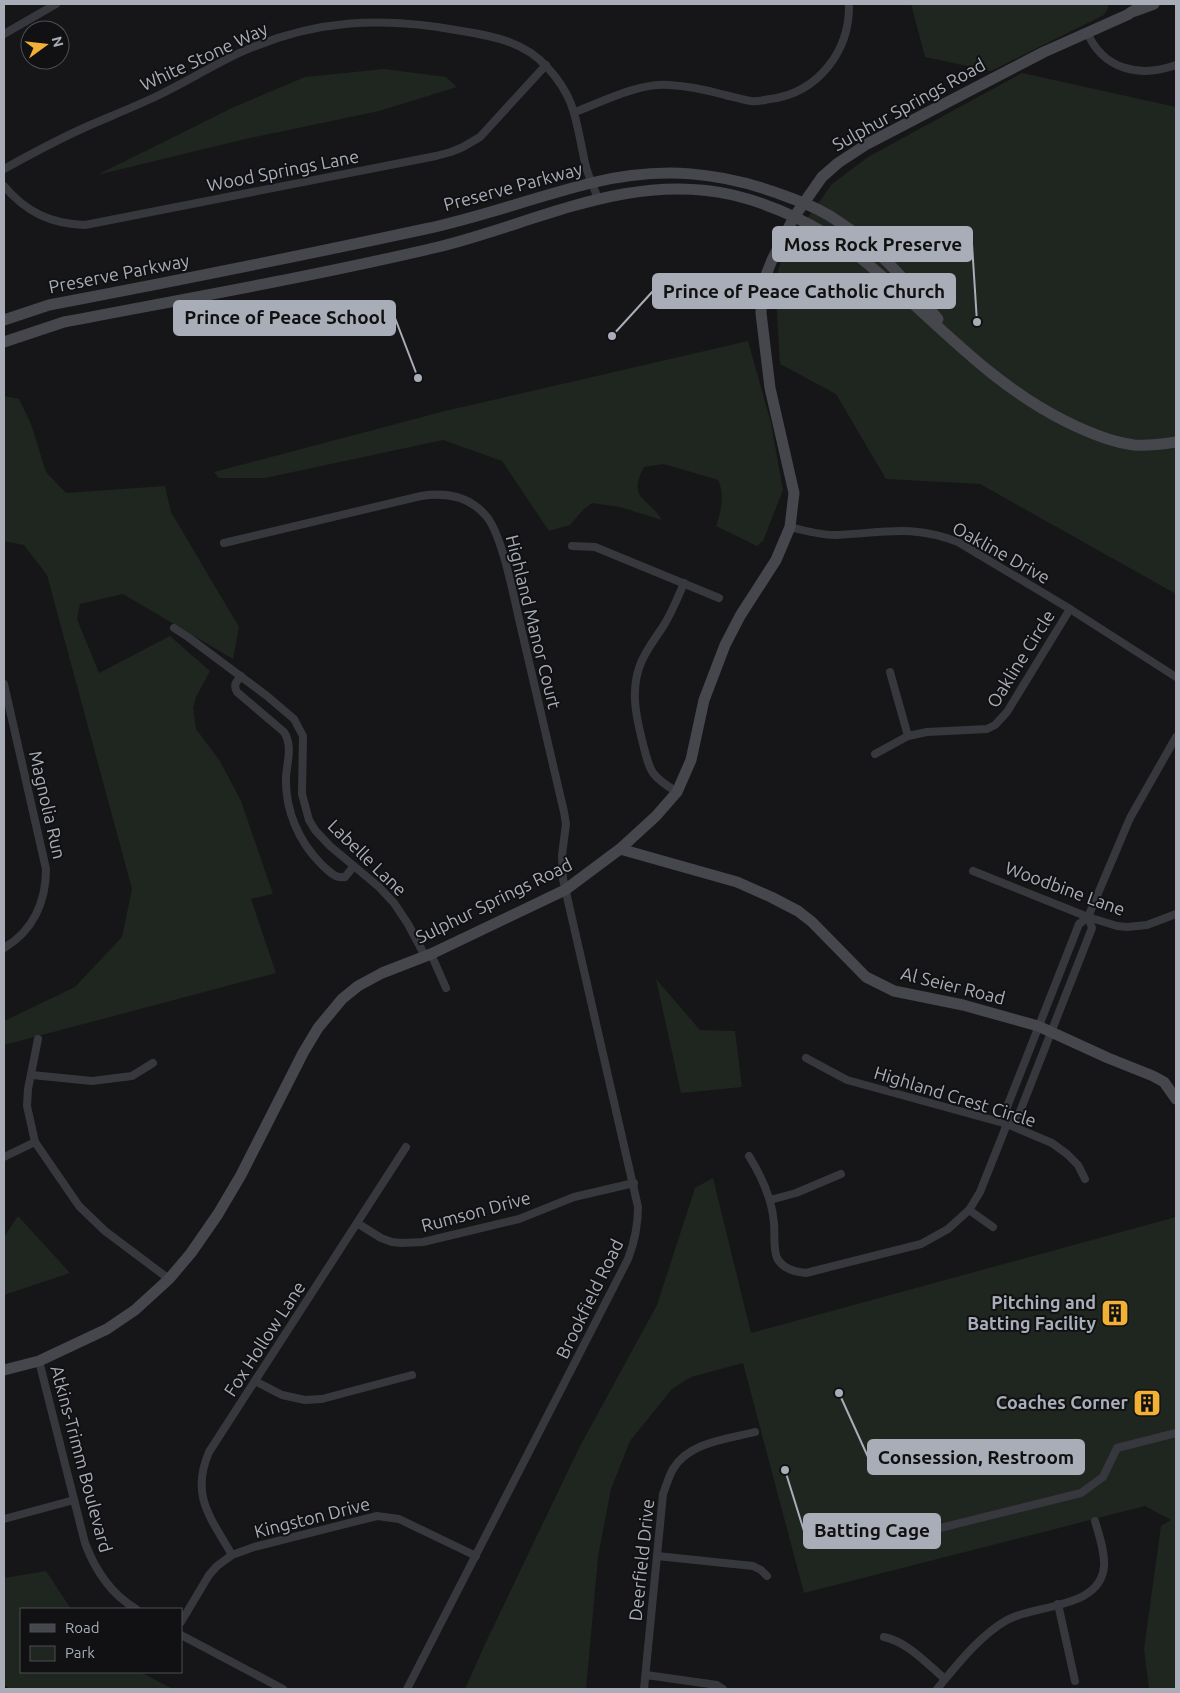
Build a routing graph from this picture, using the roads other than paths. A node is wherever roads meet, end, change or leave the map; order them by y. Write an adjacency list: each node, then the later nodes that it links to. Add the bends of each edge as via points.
1 (56, 4): 7 (street)
2 (849, 4): 10 (street, via 845,37 836,58 802,90 780,98 752,101 668,85 639,89)
3 (1141, 4): 5 (street, Sulphur Springs Road)
4 (1154, 4): 5 (street)
5 (1127, 15): 6 (street, Sulphur Springs Road)
6 (1088, 32): 9 (street, via 1101,55 1118,65 1146,71); 15 (street, Sulphur Springs Road, via 867,144 822,177)
7 (4, 34)
8 (546, 65): 10 (street, White Stone Way, via 568,94); 11 (street, White Stone Way, via 525,49 498,38 442,27 390,21 318,27 271,40 237,54); 13 (street, Wood Springs Lane, via 480,136 451,152 85,225 60,223 34,214)
9 (1176, 65)
10 (575, 112): 12 (street, White Stone Way, via 586,169)
11 (4, 169)
12 (592, 183): 14 (street, White Stone Way); 15 (street, Preserve Parkway, via 682,172 722,176); 17 (street, Preserve Parkway, via 429,228 49,305)
13 (4, 186)
14 (598, 198): 16 (street, Preserve Parkway, via 660,189 705,190 734,196); 18 (street, Preserve Parkway, via 440,246 64,322)
15 (803, 202): 16 (street, Sulphur Springs Road); 19 (street, Preserve Parkway, via 838,220 878,253)
16 (794, 217): 19 (street, Preserve Parkway, via 851,251); 21 (street, Sulphur Springs Road, via 766,275 761,313 770,388 794,493)
17 (4, 320)
18 (4, 342)
19 (973, 360): 20 (street, Preserve Parkway, via 1041,410 1075,426 1108,439 1136,445)
20 (1176, 442)
21 (790, 528): 26 (street, Oakline Drive, via 834,535 911,530 946,537); 35 (street, Sulphur Springs Road, via 776,560 724,645 704,700 691,760)
22 (224, 543): 39 (street, Highland Manor Court, via 428,495 458,496 478,508 494,529 499,544 566,824 562,855)
23 (572, 546): 24 (street, via 595,547)
24 (684, 583): 25 (street); 35 (street, via 669,616 642,659 635,692 636,715 648,762 655,778)
25 (719, 598)
26 (1070, 610): 30 (street, Oakline Drive); 32 (street, Oakline Circle, via 996,725 977,731 940,731)
27 (174, 628): 29 (street, Labelle Lane)
28 (890, 672): 32 (street)
29 (241, 676): 37 (street, Labelle Lane, via 278,704 300,728 303,736 302,794 309,820 330,846); 37 (street, via 234,688 284,732 290,744 286,775 288,797 300,838 310,853 335,876 345,877)
30 (1176, 677)
31 (4, 684): 42 (street, Magnolia Run, via 46,875 42,902 32,922)
32 (908, 736): 34 (street, Oakline Circle)
33 (1176, 737): 41 (street, via 1130,818)
34 (875, 754)
35 (677, 792): 36 (street, Sulphur Springs Road)
36 (620, 849): 39 (street, Sulphur Springs Road); 47 (street, Al Seier Road, via 737,882 772,897 812,922 866,977 894,991 963,1005)
37 (354, 866): 43 (street, Labelle Lane, via 394,903)
38 (973, 871): 41 (street, Woodbine Lane)
39 (565, 890): 43 (street, Sulphur Springs Road); 63 (street, Brookfield Road)
40 (1176, 914): 41 (street, Woodbine Lane, via 1147,925 1127,927)
41 (1088, 917): 44 (street, via 1079,924); 45 (street, via 1092,928)
42 (4, 948)
43 (428, 955): 46 (street, Labelle Lane); 68 (street, Sulphur Springs Road, via 358,986 328,1014 303,1053 231,1192 206,1232)
44 (1060, 970): 45 (street); 47 (street)
45 (1074, 975): 48 (street)
46 (446, 988)
47 (1038, 1026): 48 (street, Al Seier Road); 53 (street)
48 (1052, 1032): 54 (street); 55 (street, Al Seier Road, via 1153,1076 1164,1082)
49 (38, 1040): 52 (street)
50 (806, 1058): 56 (street, Highland Crest Circle, via 847,1080)
51 (153, 1063): 52 (street, via 132,1076 92,1081)
52 (32, 1075): 57 (street, via 27,1106)
53 (1019, 1077): 54 (street); 56 (street, via 1007,1106)
54 (1032, 1082): 56 (street, via 1019,1114)
55 (1176, 1099)
56 (1007, 1124): 62 (street, Highland Crest Circle, via 1052,1143 1078,1165); 65 (street, via 989,1172)
57 (35, 1142): 60 (street); 68 (street, via 79,1206 105,1231)
58 (406, 1147): 66 (street, Fox Hollow Lane)
59 (749, 1156): 64 (street, via 762,1177)
60 (4, 1157)
61 (841, 1174): 64 (street)
62 (1085, 1178)
63 (634, 1183): 66 (street, Rumson Drive, via 574,1197 519,1219 423,1242 392,1242); 80 (street, Brookfield Road, via 638,1223 628,1259)
64 (770, 1200): 65 (street, via 776,1256 789,1270 806,1273 921,1244 948,1230)
65 (969, 1210): 67 (street)
66 (357, 1223): 72 (street, Fox Hollow Lane)
67 (993, 1227)
68 (169, 1279): 69 (street, Sulphur Springs Road, via 107,1329)
69 (39, 1360): 70 (street, Sulphur Springs Road); 75 (street, Atkins-Trimm Boulevard)
70 (4, 1370)
71 (412, 1375): 72 (street, via 322,1399 305,1400 274,1393)
72 (255, 1381): 79 (street, Fox Hollow Lane, via 209,1452 200,1485 204,1505)
73 (756, 1432): 81 (street, Deerfield Drive, via 698,1447 673,1468 663,1494)
74 (1176, 1433): 78 (street, via 1117,1448 1103,1477 1081,1492 928,1531)
75 (74, 1500): 76 (street); 84 (street, Atkins-Trimm Boulevard, via 85,1543 98,1572)
76 (4, 1519)
77 (1095, 1521): 83 (street, via 1104,1560 1100,1580 1087,1595)
78 (912, 1527)
79 (232, 1555): 80 (street, Kingston Drive, via 377,1516 399,1518); 85 (street, Kingston Drive, via 205,1580)
80 (476, 1556): 92 (street, Brookfield Road)
81 (657, 1556): 82 (street, via 753,1566); 88 (street, Deerfield Drive)
82 (767, 1576)
83 (1058, 1604): 89 (street, via 1006,1620 983,1638); 90 (street)
84 (135, 1608)
85 (182, 1620)
86 (182, 1636): 91 (street)
87 (884, 1637): 89 (street, via 904,1644)
88 (646, 1675): 93 (street, Deerfield Drive); 94 (street, via 717,1685)
89 (945, 1680): 95 (street)
90 (1075, 1681)
91 (283, 1689)
92 (407, 1689)
93 (644, 1689)
94 (723, 1689)
95 (937, 1689)

